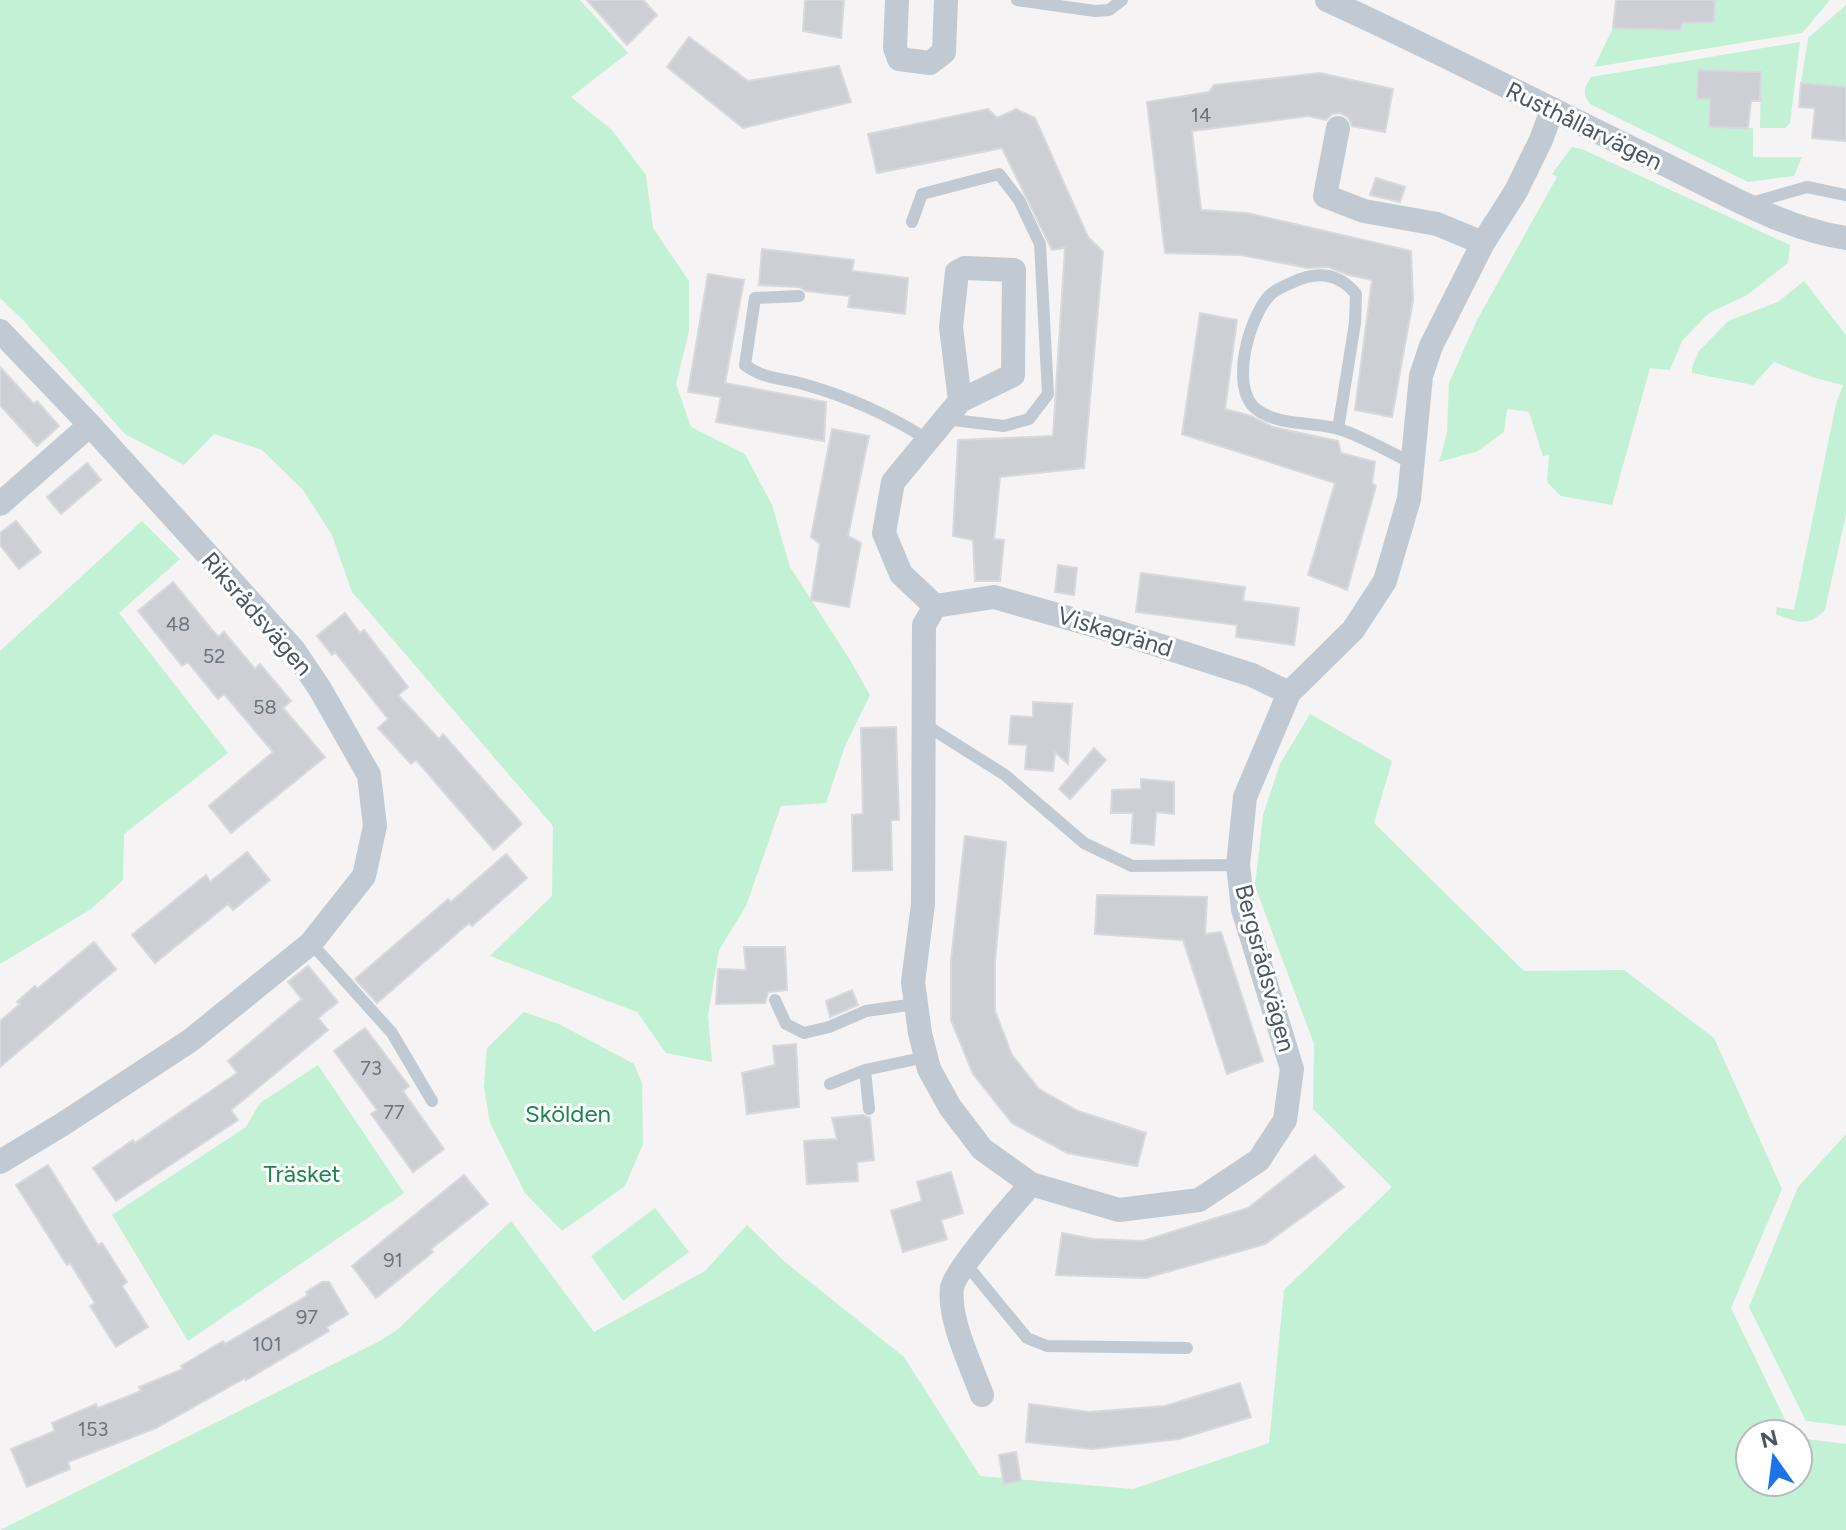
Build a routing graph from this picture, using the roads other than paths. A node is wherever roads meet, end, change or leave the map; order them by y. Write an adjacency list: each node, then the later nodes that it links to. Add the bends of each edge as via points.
1 (897, 0): 2 (street, via 899,59 930,63 944,52)
2 (946, 0)
3 (1017, 0): 4 (lane, via 1095,11 1109,10)
4 (1122, 0)
5 (1327, 0): 6 (street, Rusthållarvägen)
6 (1552, 110): 9 (street, Rusthållarvägen); 12 (street, Bergsrådsvägen, via 1516,191)
7 (1338, 128): 12 (street, via 1325,196 1364,211 1437,224)
8 (1846, 195): 9 (lane, via 1807,187)
9 (1747, 204): 11 (street, Rusthållarvägen, via 1819,234)
10 (912, 222): 15 (lane, via 922,194 999,174 1019,200 1040,244 1048,394 1029,419 1004,426)
11 (1846, 238)
12 (1483, 243): 19 (street, Bergsrådsvägen, via 1421,376)
13 (799, 296): 18 (lane, via 755,298 745,365 758,375 803,384 898,420)
14 (0, 331): 16 (street, Riksrådsvägen)
15 (952, 410): 15 (street, via 951,327 957,272 1014,270 1013,375); 18 (street)
16 (90, 425): 20 (street); 25 (street, Riksrådsvägen, via 293,649 369,775 375,826 364,876)
17 (1338, 429): 17 (lane, via 1287,422 1262,413 1247,399 1246,343 1263,305 1272,293 1308,276 1340,278 1356,294); 19 (lane)
18 (928, 440): 21 (street, via 893,482 884,533 901,574)
19 (1412, 463): 22 (street, Bergsrådsvägen, via 1409,499 1385,581 1353,630)
20 (0, 504)
21 (935, 606): 22 (street, Viskagränd, via 994,597 1252,675); 23 (street, Bergsrådsvägen, via 924,625)
22 (1289, 693): 24 (street, Bergsrådsvägen, via 1245,797)
23 (924, 724): 24 (lane, via 1005,775 1084,843 1132,866); 27 (street, Bergsrådsvägen, via 923,904)
24 (1238, 865): 34 (street, Bergsrådsvägen, via 1243,909 1292,1069 1285,1120 1259,1160 1199,1200 1119,1210)
25 (311, 943): 31 (lane, via 392,1033); 33 (street, Riksrådsvägen, via 191,1040)
26 (775, 1000): 27 (lane, via 786,1024 804,1033 866,1011)
27 (915, 1004): 28 (street, Bergsrådsvägen)
28 (926, 1057): 29 (lane); 34 (street, Bergsrådsvägen, via 950,1107 982,1149)
29 (865, 1070): 30 (lane); 32 (lane)
30 (830, 1084)
31 (432, 1101)
32 (869, 1109)
33 (0, 1162)
34 (1031, 1184): 35 (street)
35 (966, 1264): 36 (lane, via 1027,1338 1047,1346); 37 (street, via 952,1285 953,1310)
36 (1187, 1348)
37 (982, 1395)

